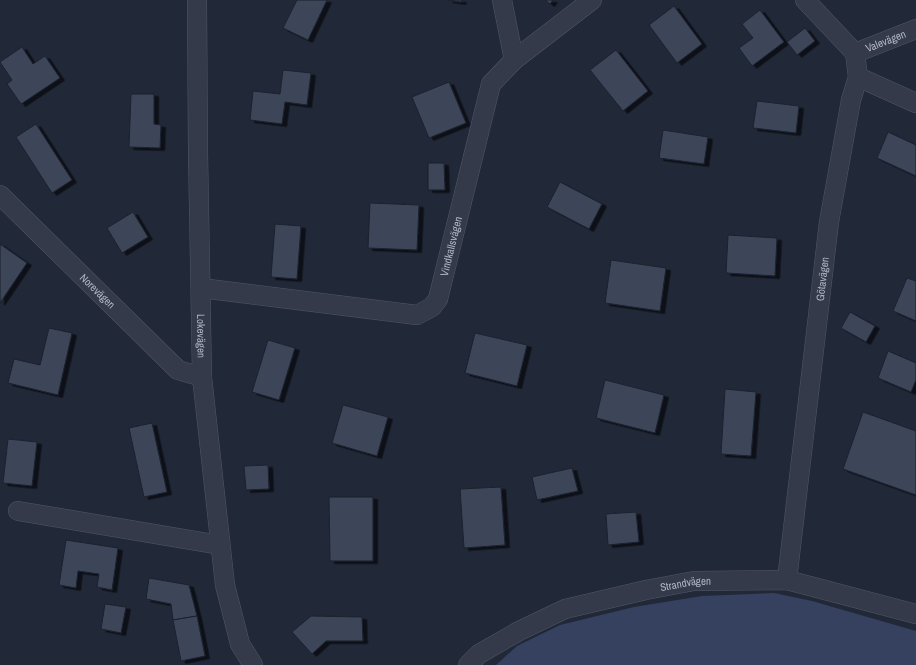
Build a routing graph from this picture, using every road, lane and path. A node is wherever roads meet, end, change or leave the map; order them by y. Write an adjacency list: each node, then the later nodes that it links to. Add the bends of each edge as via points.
1 (198, 0): 11 (street, Lokevägen)
2 (502, 0): 7 (street)
3 (592, 0): 7 (street, Vindkallsvägen)
4 (805, 0): 6 (street)
5 (916, 29): 6 (street, Valevägen)
6 (855, 53): 8 (street, Götavägen)
7 (514, 60): 11 (street, Vindkallsvägen, via 491,84 438,299 432,307 417,315)
8 (858, 77): 9 (street); 15 (street, Götavägen, via 851,100 829,222)
9 (916, 103)
10 (0, 195): 12 (street, Norevägen, via 178,370)
11 (201, 288): 12 (street, Lokevägen)
12 (202, 377): 14 (street, Lokevägen)
13 (18, 511): 14 (street)
14 (220, 545): 17 (street, Lokevägen, via 225,585 240,644)
15 (788, 580): 16 (street, Strandvägen); 18 (street, Strandvägen, via 694,581 565,609 486,650)
16 (916, 614)
17 (253, 665)
18 (468, 665)

